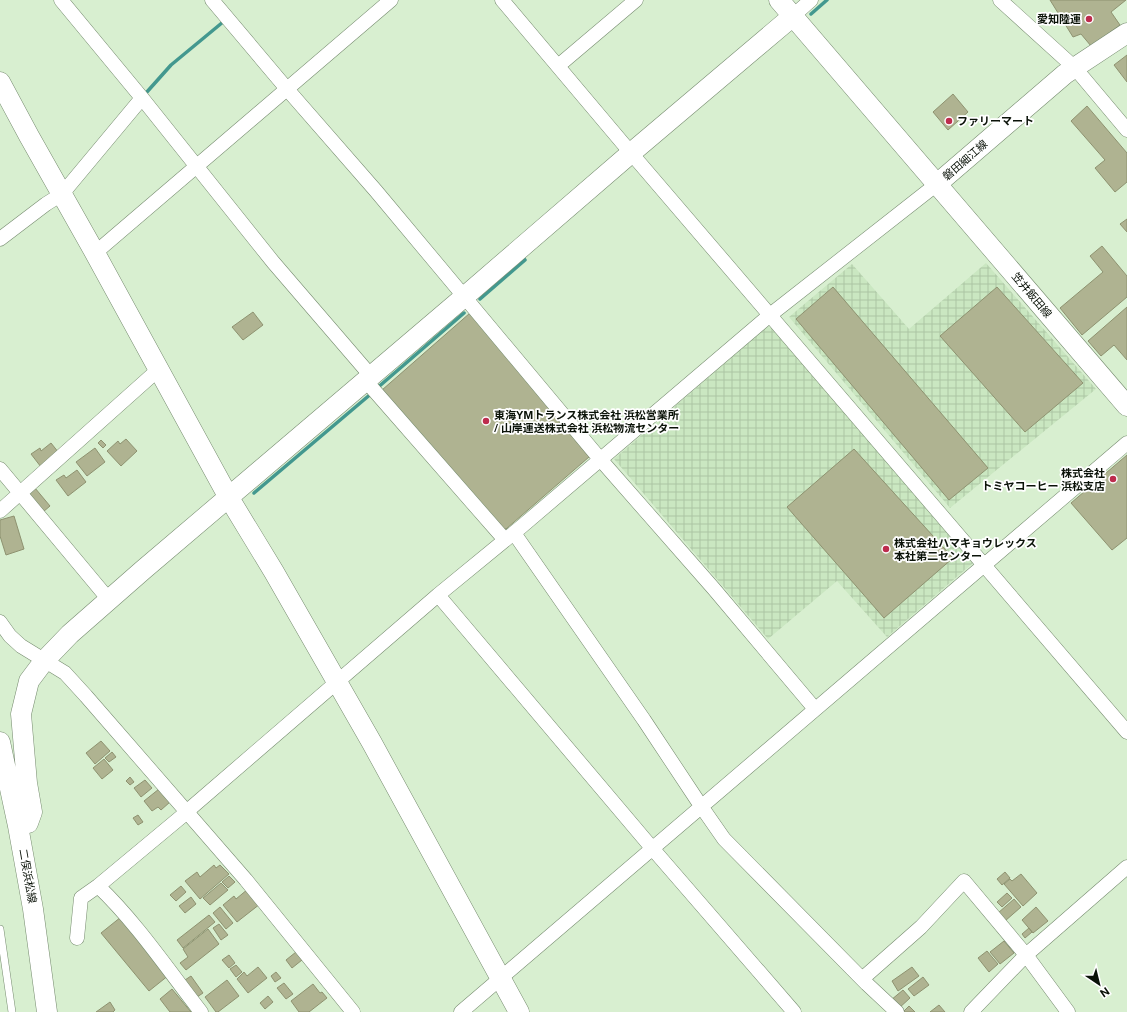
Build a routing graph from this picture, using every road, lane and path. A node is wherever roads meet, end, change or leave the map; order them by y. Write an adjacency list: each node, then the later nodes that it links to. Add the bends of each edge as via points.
1 (62, 0): 15 (street)
2 (212, 0): 14 (street)
3 (391, 0): 14 (street)
4 (502, 0): 11 (street)
5 (636, 0): 11 (street)
6 (779, 0): 9 (street, 磐田細江線)
7 (812, 0): 9 (street)
8 (1000, 0): 12 (street)
9 (792, 16): 17 (street); 19 (street, 磐田細江線)
10 (1127, 32): 12 (street, 磐田細江線)
11 (558, 66): 17 (street)
12 (1075, 68): 16 (street); 19 (street, 磐田細江線)
13 (0, 82): 20 (street)
14 (287, 89): 18 (street); 23 (street)
15 (142, 98): 18 (street); 20 (street)
16 (1127, 130)
17 (631, 153): 23 (street); 24 (street)
18 (196, 166): 22 (street); 26 (street)
19 (937, 184): 24 (street); 27 (street, 笠井飯田線)
20 (62, 194): 21 (street); 22 (street)
21 (0, 239)
22 (95, 252): 25 (street)
23 (464, 297): 26 (street); 29 (street)
24 (770, 315): 29 (street); 35 (street)
25 (159, 369): 31 (street); 32 (street)
26 (371, 384): 32 (street); 34 (street)
27 (1127, 406)
28 (1127, 444): 35 (street)
29 (600, 459): 34 (street); 41 (street)
30 (0, 469): 31 (street)
31 (20, 493): 33 (street); 37 (street)
32 (229, 498): 37 (street); 40 (street)
33 (0, 511)
34 (510, 536): 36 (street); 44 (street, via 640,713)
35 (984, 566): 41 (street); 42 (street)
36 (438, 595): 40 (street); 47 (street)
37 (110, 601): 39 (street, via 70,634)
38 (0, 622): 39 (street, via 21,646)
39 (44, 661): 45 (street, via 66,673); 46 (street, via 29,681 21,714 32,812 28,823)
40 (337, 683): 45 (street); 53 (street)
41 (815, 709): 44 (street)
42 (1127, 732)
43 (0, 742): 46 (street, 二俣浜松線)
44 (700, 806): 47 (street); 54 (street, via 724,839)
45 (187, 812): 49 (street); 58 (street)
46 (18, 826): 56 (street, 二俣浜松線, via 34,909)
47 (652, 848): 53 (street); 61 (street)
48 (1127, 867): 52 (street)
49 (98, 886): 51 (street, via 81,898); 57 (street, via 132,924)
50 (0, 929): 55 (lane)
51 (77, 938)
52 (1026, 955): 54 (street, via 964,881 921,927); 63 (street); 64 (street)
53 (501, 978): 59 (street); 60 (street)
54 (862, 979): 62 (street)
55 (12, 1012)
56 (47, 1012)
57 (201, 1012)
58 (354, 1012)
59 (461, 1012)
60 (519, 1012)
61 (794, 1012)
62 (897, 1012)
63 (971, 1012)
64 (1068, 1012)

